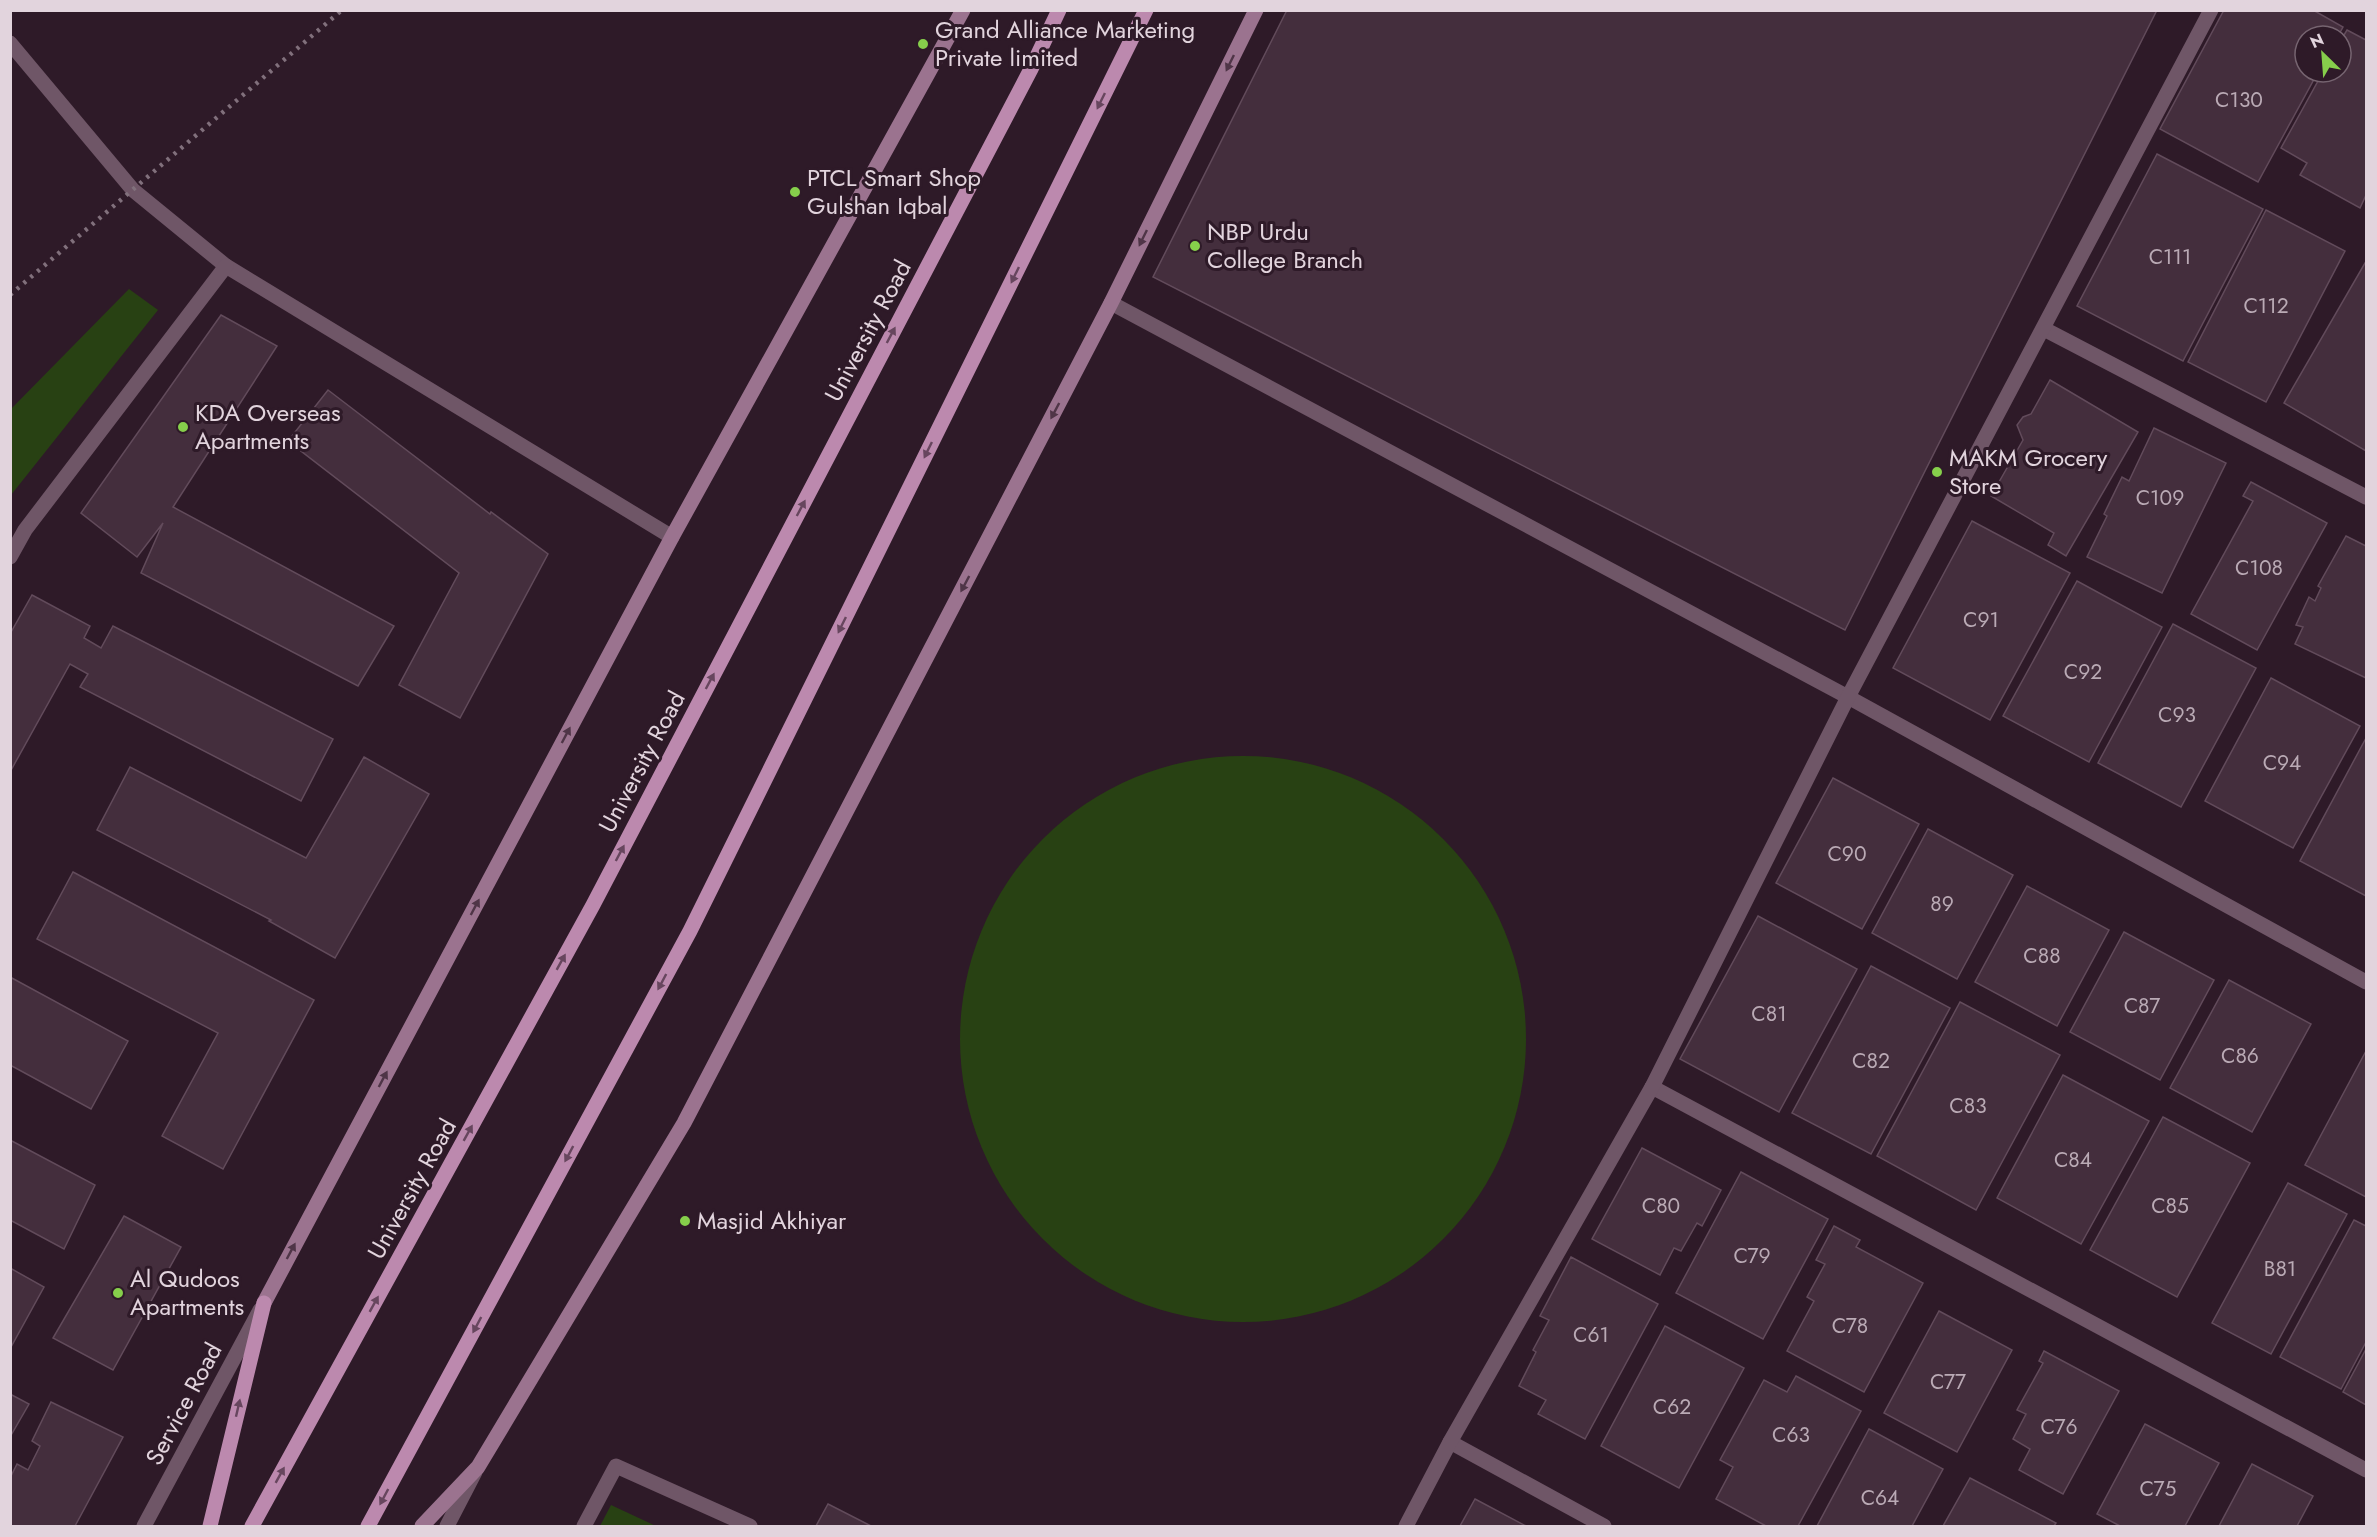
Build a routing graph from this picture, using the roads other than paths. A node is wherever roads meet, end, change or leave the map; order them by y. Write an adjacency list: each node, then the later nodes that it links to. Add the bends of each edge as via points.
1 (963, 10): 11 (street)
2 (1059, 10): 22 (main road, University Road, one-way to 2, via 592,905)
3 (1146, 10): 23 (main road, one-way to 23, via 690,931)
4 (1256, 10): 8 (street, one-way to 8)
5 (2211, 10): 9 (street)
6 (10, 44): 7 (street, via 133,190)
7 (226, 266): 11 (street); 12 (street, via 25,530)
8 (1111, 303): 13 (street); 18 (street, one-way to 18, via 684,1123)
9 (2044, 329): 10 (street); 13 (street)
10 (2367, 497)
11 (672, 537): 16 (street, one-way to 11)
12 (10, 557)
13 (1848, 697): 14 (street); 15 (street)
14 (2367, 982)
15 (1652, 1087): 17 (street); 19 (street)
16 (264, 1303): 20 (street, Service Road); 21 (main road, one-way to 16)
17 (1450, 1442): 28 (street); 29 (street)
18 (478, 1467): 24 (street); 25 (street)
19 (2367, 1470)
20 (144, 1527)
21 (210, 1527)
22 (252, 1527)
23 (368, 1527)
24 (422, 1527)
25 (447, 1527)
26 (584, 1527): 27 (street, via 616,1466)
27 (750, 1527)
28 (1406, 1527)
29 (1604, 1527)

